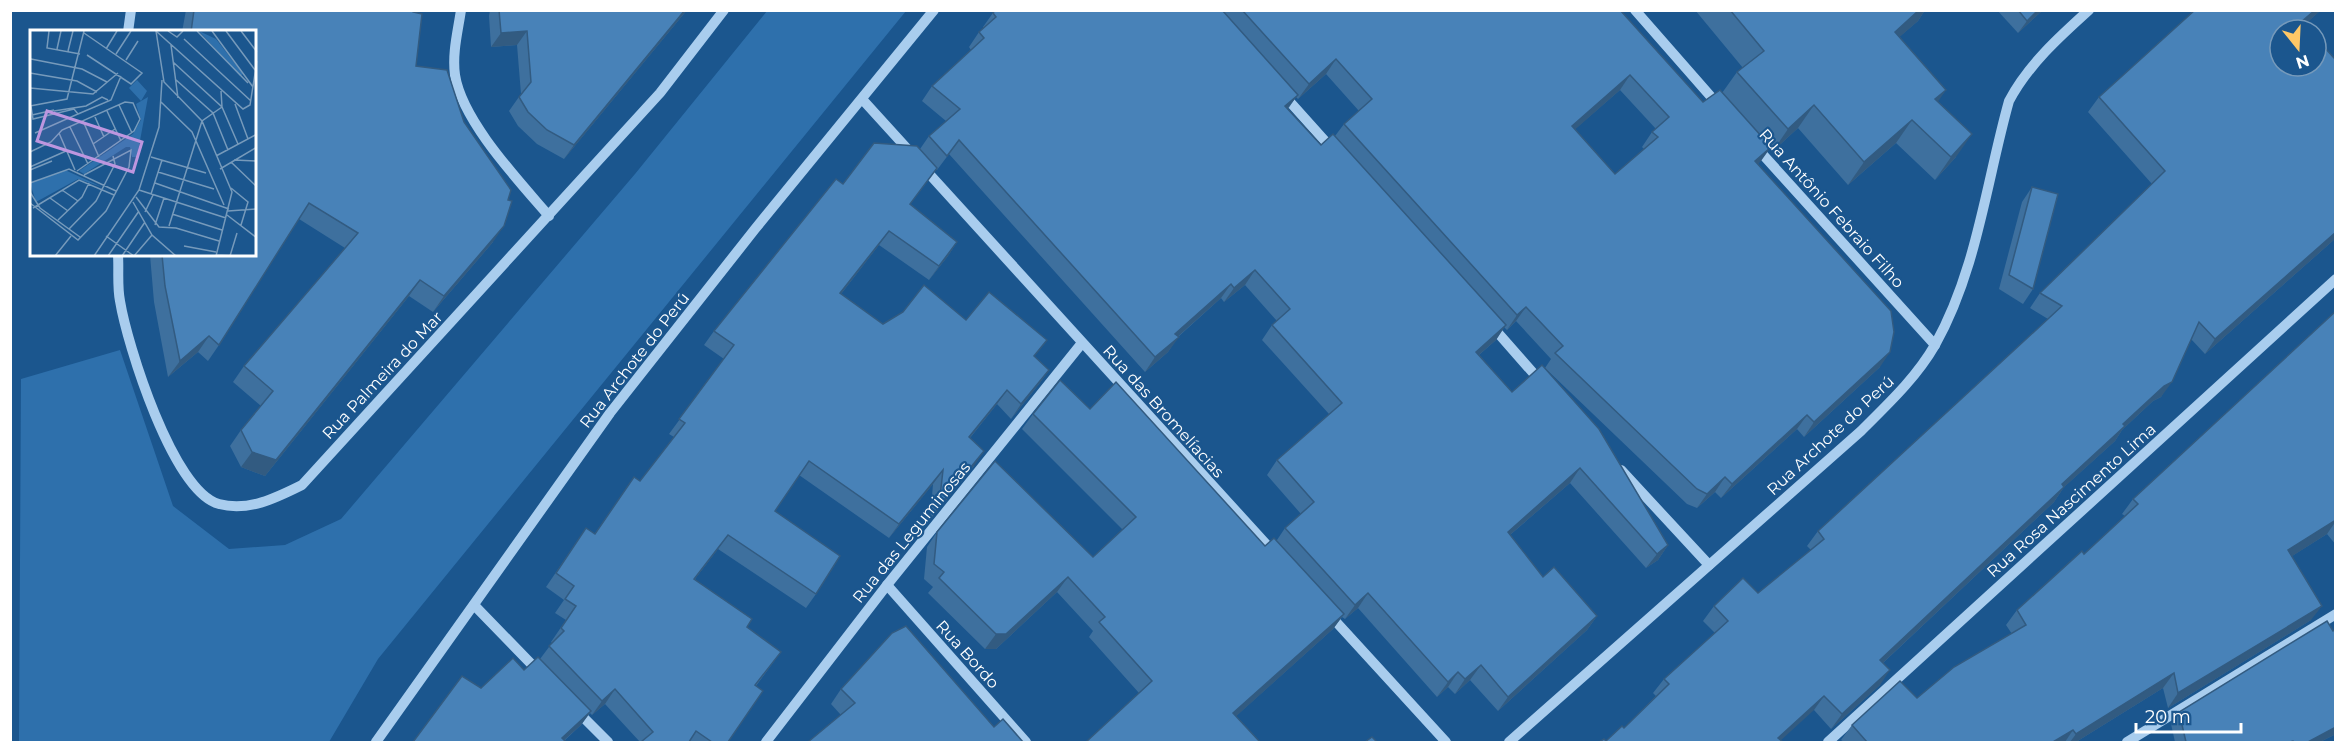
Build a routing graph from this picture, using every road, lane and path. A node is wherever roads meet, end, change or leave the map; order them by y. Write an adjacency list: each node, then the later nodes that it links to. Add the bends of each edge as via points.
1 (131, 10): 7 (street)
2 (461, 10): 13 (street, via 454,54 455,76 462,97 499,157)
3 (724, 10): 13 (street, Rua Palmeira do Mar, via 660,93)
4 (934, 10): 9 (street, Rua Archote do Perú)
5 (1635, 10): 10 (street)
6 (2089, 10): 18 (street, Rua Archote do Perú, via 2038,61 2009,101 1974,250)
7 (128, 30)
8 (1272, 81): 12 (street)
9 (862, 99): 17 (street, Rua das Bromelíacias); 25 (street, Rua Archote do Perú, via 610,413)
10 (1728, 115)
11 (1751, 141): 18 (street, Rua Antônio Febraio Filho)
12 (1343, 161)
13 (549, 216): 14 (street, Rua Palmeira do Mar, via 302,485 275,498 237,507 217,504 201,493 185,473 153,412 119,299)
14 (118, 256)
15 (2336, 279): 36 (street, Rua Rosa Nascimento Lima)
16 (1479, 312): 19 (street)
17 (1082, 343): 21 (street, Rua das Bromelíacias); 23 (street, Rua das Leguminosas)
18 (1935, 345): 22 (street, Rua Archote do Perú, via 1907,385 1861,432)
19 (1550, 392)
20 (1614, 463): 22 (street)
21 (1280, 560)
22 (1709, 565): 35 (street, Rua Archote do Perú)
23 (887, 585): 32 (street, Rua das Leguminosas); 33 (street, Rua Bordo)
24 (1319, 604): 34 (street)
25 (474, 605): 27 (street); 30 (street, Rua Archote do Perú)
26 (2336, 614): 29 (street)
27 (549, 682)
28 (566, 700): 31 (street)
29 (2133, 741)
30 (376, 742)
31 (608, 742)
32 (766, 742)
33 (1026, 742)
34 (1446, 742)
35 (1509, 742)
36 (1828, 742)

